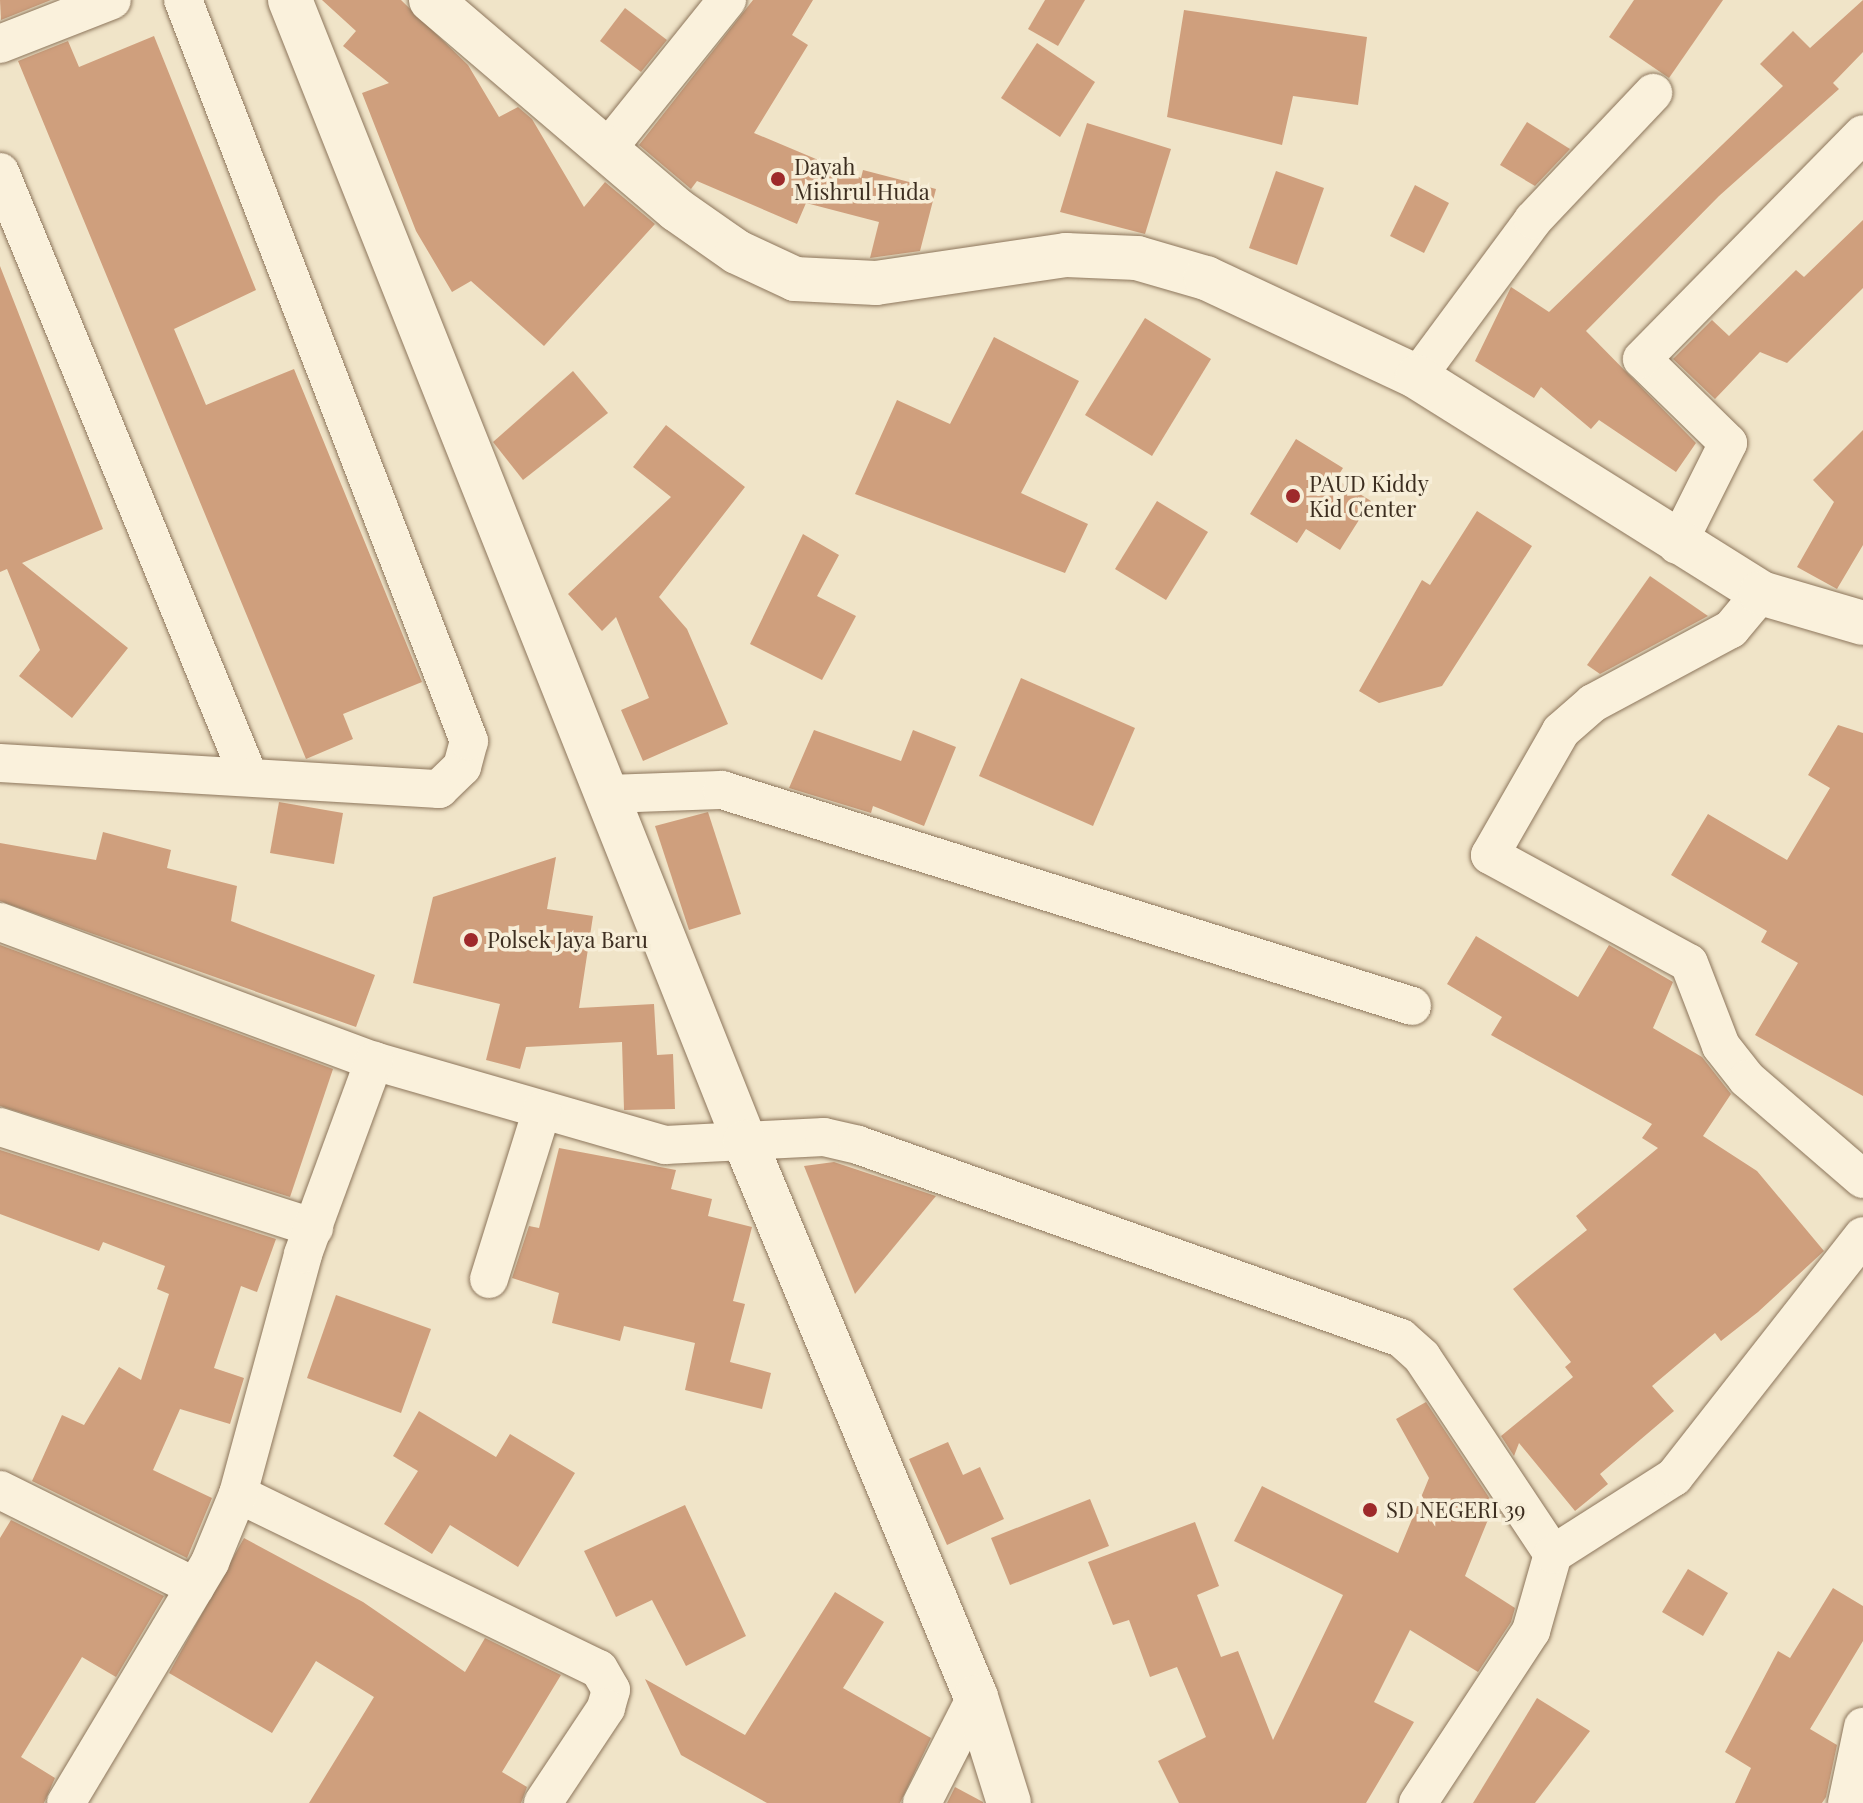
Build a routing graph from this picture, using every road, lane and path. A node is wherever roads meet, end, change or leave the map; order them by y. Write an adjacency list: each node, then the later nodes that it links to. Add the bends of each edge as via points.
1 (112, 0): 6 (street)
2 (183, 0): 16 (street, via 469,741 462,767 439,789)
3 (290, 0): 17 (main road)
4 (431, 0): 9 (main road)
5 (727, 0): 9 (street)
6 (0, 44)
7 (1653, 93): 11 (street, via 1533,220)
8 (1863, 134): 12 (street, via 1642,359 1728,443)
9 (608, 148): 11 (main road, via 701,227 795,279 876,283 1066,255 1137,258 1206,278)
10 (0, 172): 16 (street)
11 (1417, 377): 12 (main road)
12 (1677, 545): 13 (main road)
13 (1761, 593): 14 (main road); 24 (street, via 1731,629 1593,703 1561,731 1490,855 1689,963 1721,1046 1747,1079)
14 (1863, 623)
15 (2, 759): 16 (street)
16 (248, 775)
17 (606, 794): 19 (street, via 722,790); 23 (main road)
18 (0, 922): 20 (street)
19 (1412, 1006)
20 (374, 1061): 21 (street); 25 (street)
21 (542, 1110): 23 (street, via 665,1145); 27 (street)
22 (0, 1127): 25 (street)
23 (745, 1142): 30 (street, via 824,1137 858,1145 1401,1338 1422,1357); 32 (main road)
24 (1863, 1179)
25 (314, 1228): 29 (street)
26 (1863, 1236): 30 (street, via 1674,1477)
27 (489, 1279)
28 (0, 1490): 31 (street)
29 (238, 1494): 31 (street); 35 (street, via 599,1669 611,1690 606,1708)
30 (1553, 1554): 38 (street, via 1531,1631)
31 (195, 1587): 34 (street)
32 (976, 1697): 36 (street); 37 (main road)
33 (1863, 1727): 39 (street)
34 (66, 1803)
35 (543, 1803)
36 (922, 1803)
37 (1009, 1803)
38 (1418, 1803)
39 (1847, 1803)

